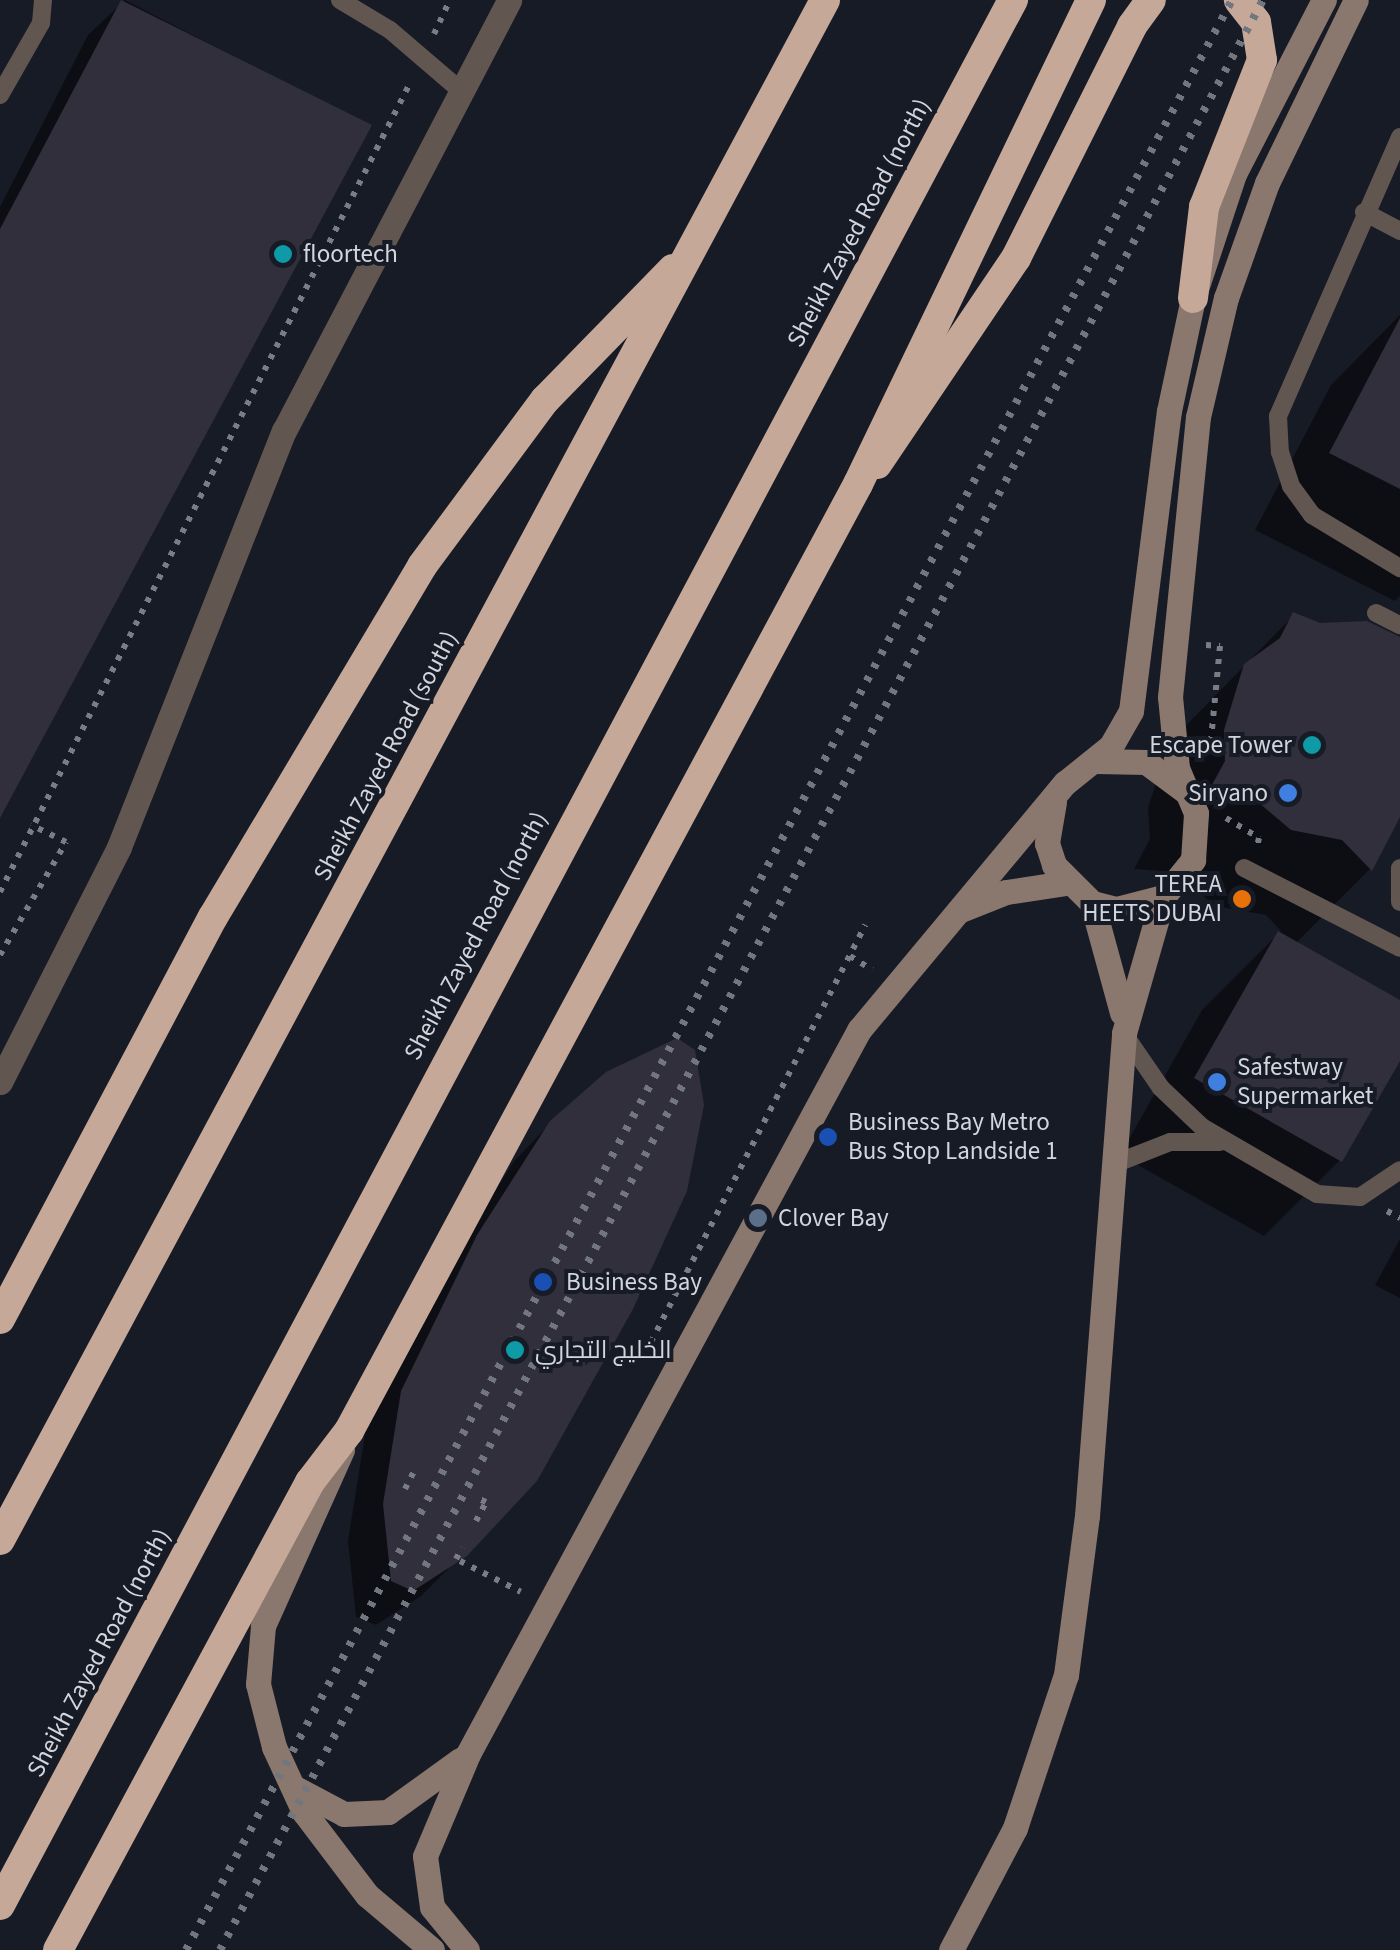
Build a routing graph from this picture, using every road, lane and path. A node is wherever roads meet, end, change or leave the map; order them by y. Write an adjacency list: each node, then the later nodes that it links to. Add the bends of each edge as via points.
1 (42, 0): 14 (lane, via 41,22)
2 (340, 0): 12 (lane)
3 (450, 0): 12 (path)
4 (509, 0): 13 (street)
5 (825, 0): 18 (highway, Sheikh Zayed Road (south))
6 (1013, 0): 61 (highway, Sheikh Zayed Road (north))
7 (1091, 0): 20 (highway)
8 (1151, 0): 20 (highway, via 1016,258 911,421)
9 (1239, 0): 19 (highway, via 1256,22 1262,60 1204,207)
10 (1324, 0): 19 (street, via 1234,174)
11 (1356, 0): 24 (street, via 1267,183 1226,298 1188,477)
12 (423, 56): 13 (lane); 30 (path)
13 (460, 90): 45 (street, via 284,431 119,847)
14 (0, 95)
15 (1400, 137): 16 (lane)
16 (1364, 212): 17 (lane); 21 (lane, via 1288,382 1278,416 1280,452 1291,486 1312,515)
17 (1400, 231)
18 (690, 253): 49 (highway, via 545,400 422,566 213,917); 56 (highway, Sheikh Zayed Road (south))
19 (1193, 298): 26 (street, via 1169,411 1136,691 1122,730)
20 (858, 484): 51 (highway)
21 (1400, 568)
22 (1376, 612): 23 (lane)
23 (1400, 625)
24 (1174, 643): 25 (path, via 1220,646); 27 (street, via 1170,720)
25 (1209, 760)
26 (1096, 761): 27 (street, via 1146,762); 28 (street)
27 (1185, 791): 35 (street, via 1197,824 1194,860)
28 (1055, 800): 33 (street, via 1047,843); 38 (street)
29 (1212, 806): 32 (path, via 1260,838)
30 (30, 825): 34 (path); 41 (path, via 66,842)
31 (1400, 868): 36 (lane)
32 (1248, 870): 40 (lane)
33 (1066, 883): 37 (street); 38 (street, via 1006,892)
34 (0, 892)
35 (1163, 897): 37 (street, via 1116,908); 44 (street)
36 (1400, 902)
37 (1092, 903): 44 (street, via 1114,967)
38 (952, 915): 43 (street)
39 (866, 924): 42 (path)
40 (1400, 948)
41 (0, 955)
42 (850, 956): 43 (path); 50 (path)
43 (892, 984): 59 (street, via 858,1030)
44 (1124, 1033): 46 (lane, via 1180,1109); 47 (street)
45 (0, 1082)
46 (1226, 1143): 47 (lane, via 1170,1142); 48 (lane, via 1338,1199 1380,1190)
47 (1114, 1164): 65 (street, via 1082,1569 1066,1675 1015,1828)
48 (1400, 1170)
49 (0, 1319)
50 (650, 1344)
51 (348, 1430): 60 (street, via 273,1599 257,1655 264,1713); 62 (highway, via 310,1482)
52 (414, 1469): 53 (path)
53 (405, 1488)
54 (479, 1499): 55 (path, via 486,1502)
55 (476, 1521)
56 (0, 1540)
57 (462, 1548): 58 (path, via 458,1560 522,1592)
58 (531, 1574)
59 (468, 1754): 60 (street, via 408,1803 366,1815 323,1807); 64 (street, via 425,1856 432,1906)
60 (288, 1780): 63 (street, via 324,1842 366,1895)
61 (0, 1905)
62 (58, 1950)
63 (432, 1950)
64 (467, 1950)
65 (951, 1950)

